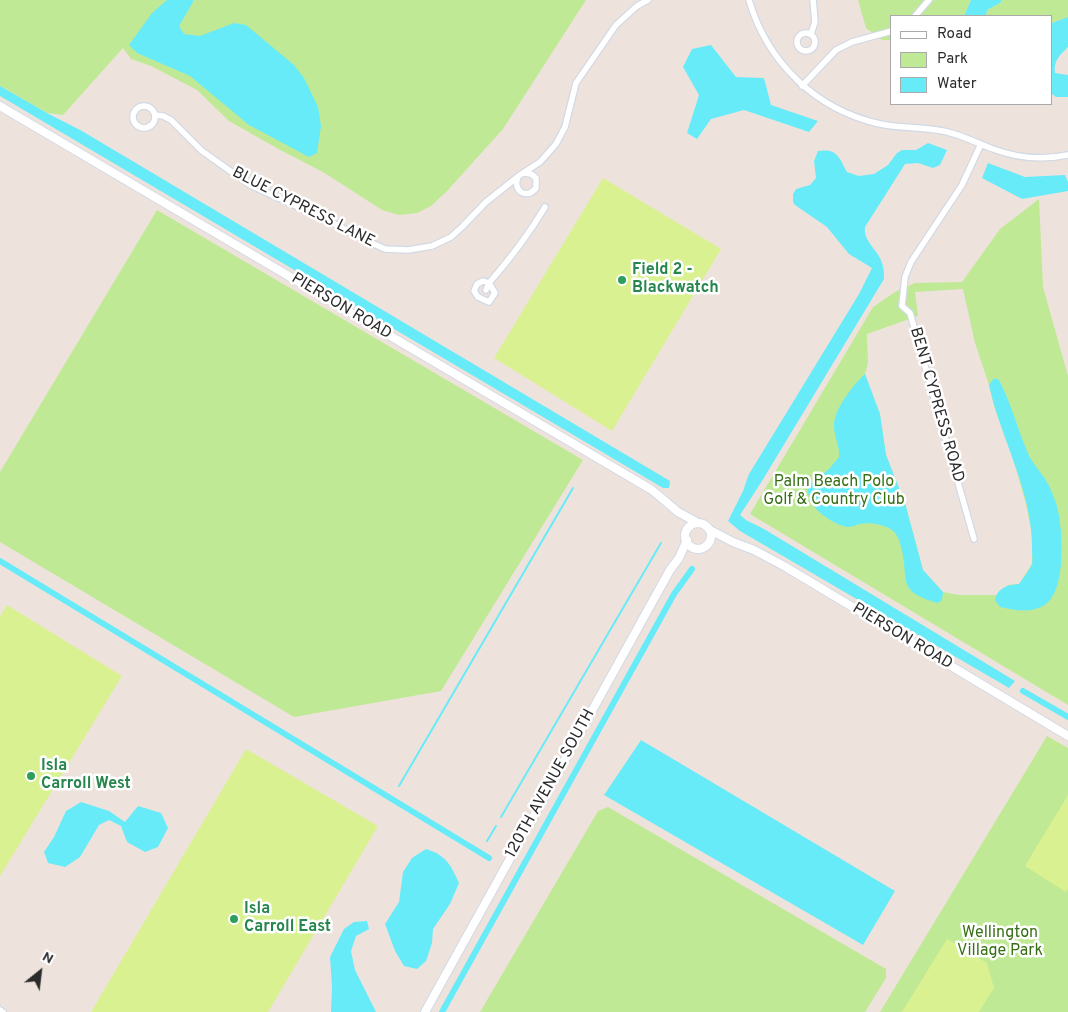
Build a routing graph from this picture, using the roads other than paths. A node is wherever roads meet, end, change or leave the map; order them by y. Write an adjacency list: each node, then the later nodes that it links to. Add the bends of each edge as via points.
1 (648, 0): 13 (street, BLUE CYPRESS LANE, via 616,24 576,83 565,128 556,144 540,162)
2 (749, 0): 8 (street, via 772,51)
3 (813, 0): 7 (street, via 815,22)
4 (929, 0): 5 (street)
5 (916, 15)
6 (890, 32): 8 (street, via 836,50)
7 (811, 34)
8 (802, 86): 11 (street, via 831,106 858,118 890,126 940,130)
9 (0, 106): 17 (street, PIERSON ROAD, via 652,490)
10 (155, 116): 14 (street, BLUE CYPRESS LANE, via 171,120 202,151 250,185 385,249 432,246 450,237)
11 (981, 144): 12 (street, via 1027,157); 21 (street, BENT CYPRESS ROAD, via 960,189 911,262 902,306 910,313)
12 (1068, 155)
13 (524, 173): 14 (street, BLUE CYPRESS LANE); 14 (street, via 536,178 536,188 531,193 524,194 518,190)
14 (518, 177)
15 (544, 207): 16 (street)
16 (486, 290)
17 (678, 512): 18 (street, PIERSON ROAD); 20 (street, PIERSON ROAD)
18 (698, 523): 19 (street); 20 (street)
19 (710, 530): 23 (street); 24 (street, PIERSON ROAD)
20 (687, 531): 22 (street)
21 (974, 539)
22 (686, 540): 25 (street); 26 (street, 120TH AVENUE SOUTH)
23 (709, 542): 24 (street, PIERSON ROAD); 25 (street, via 701,548)
24 (733, 542): 27 (street, PIERSON ROAD, via 784,566)
25 (694, 548): 26 (street, 120TH AVENUE SOUTH)
26 (679, 558): 30 (street, 120TH AVENUE SOUTH)
27 (1068, 736)
28 (0, 1010): 29 (street)
29 (4, 1012)
30 (425, 1012)

